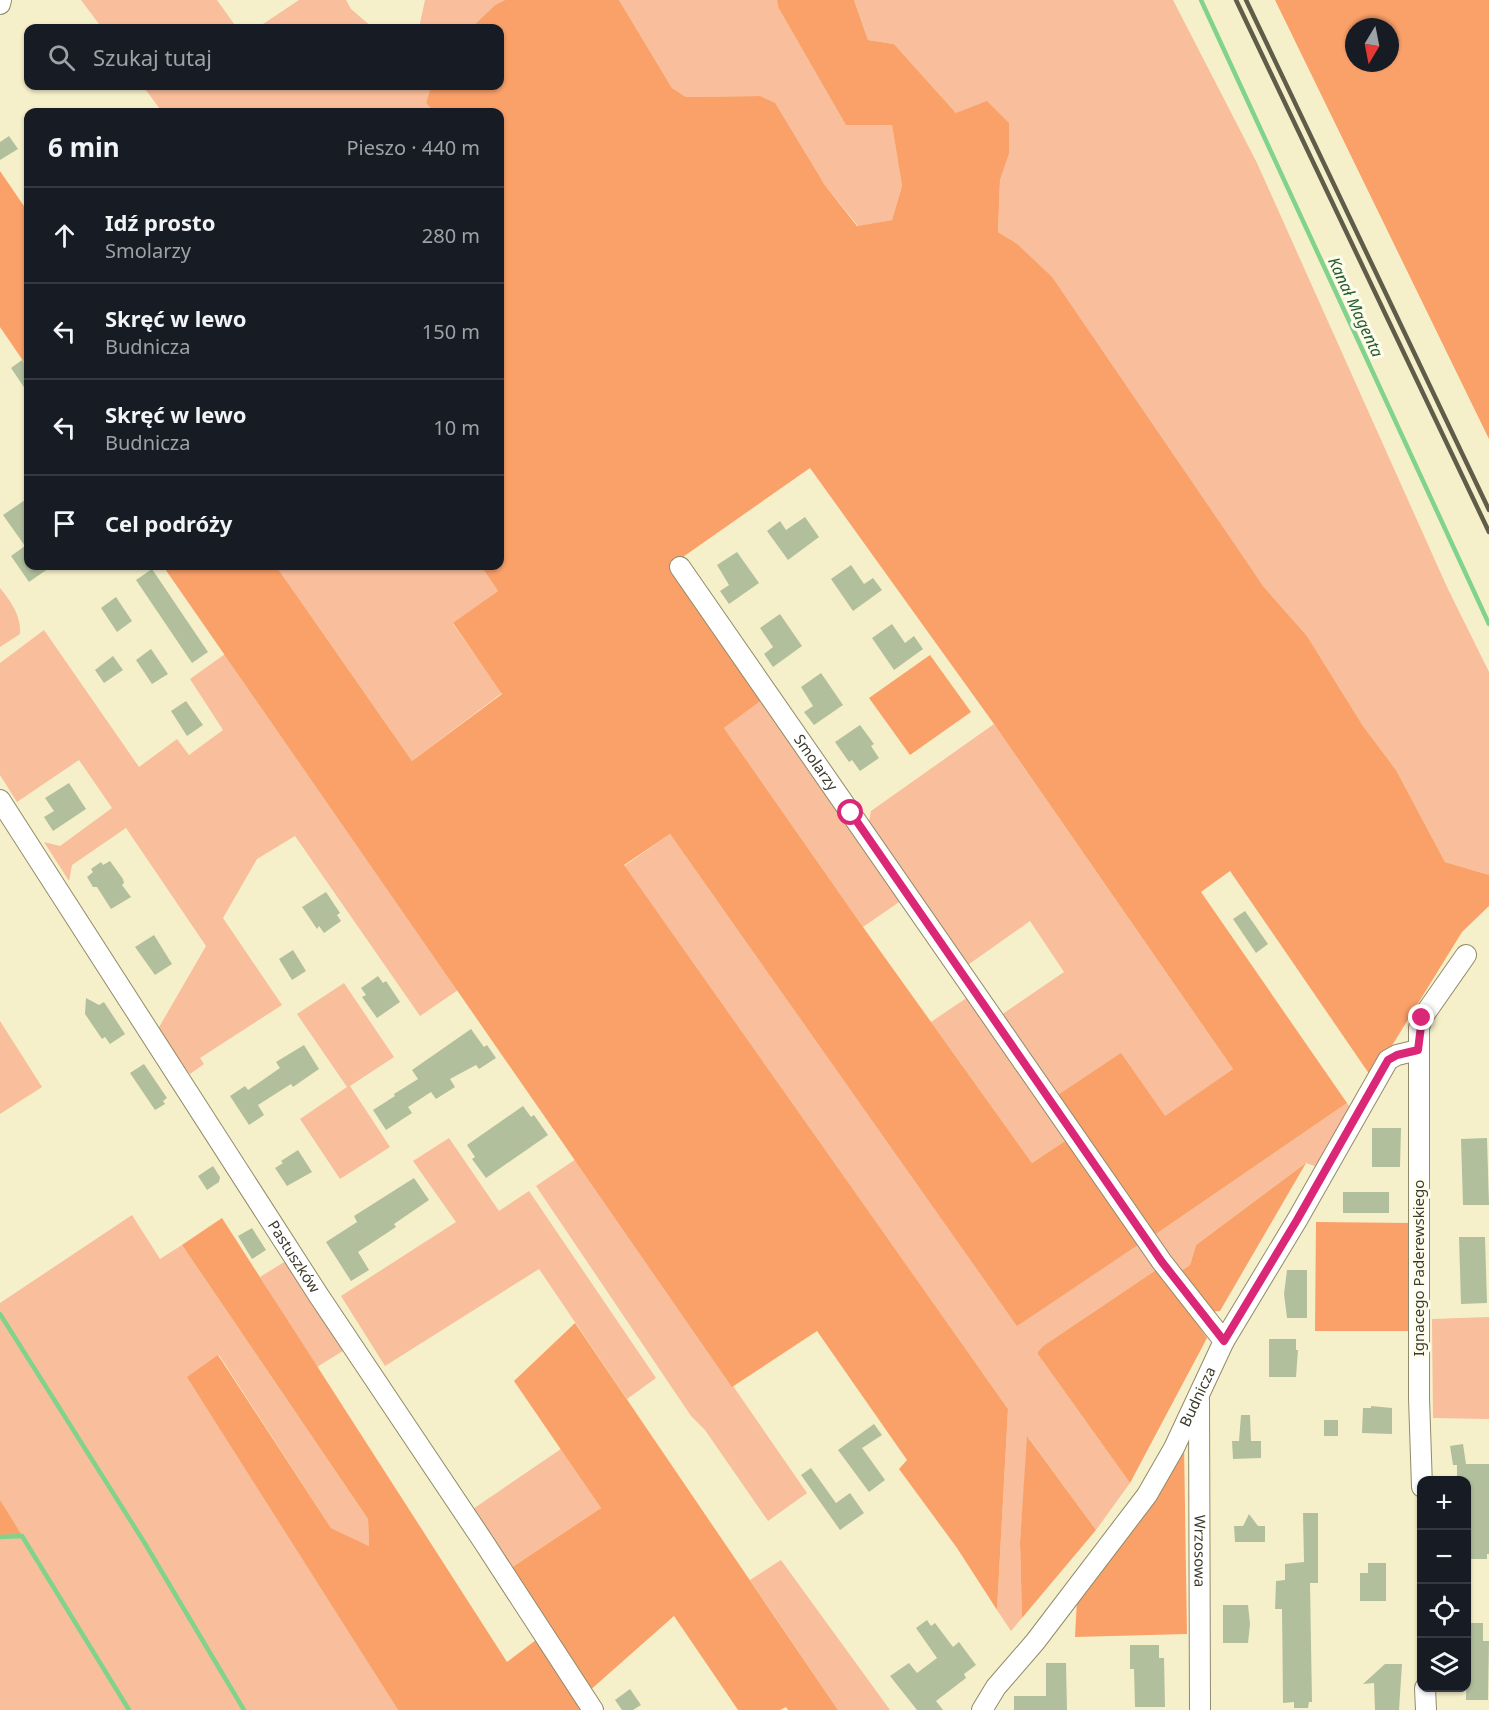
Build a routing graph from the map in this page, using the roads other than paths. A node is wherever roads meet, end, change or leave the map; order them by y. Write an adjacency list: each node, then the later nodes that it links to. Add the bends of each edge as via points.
1 (680, 567): 5 (street, Smolarzy, via 1162,1262)
2 (0, 800): 9 (street, Pastuszków, via 319,1296)
3 (1466, 955): 4 (street, via 1422,1018)
4 (1418, 1050): 5 (street, Budnicza, via 1388,1060); 7 (street, Ignacego Paderewskiego)
5 (1224, 1341): 6 (street, Budnicza)
6 (1199, 1390): 10 (street, Budnicza, via 1174,1448 1147,1495); 11 (street, Wrzosowa)
7 (1422, 1476)
8 (1425, 1692): 12 (street)
9 (593, 1710)
10 (982, 1710)
11 (1200, 1710)
12 (1426, 1710)

